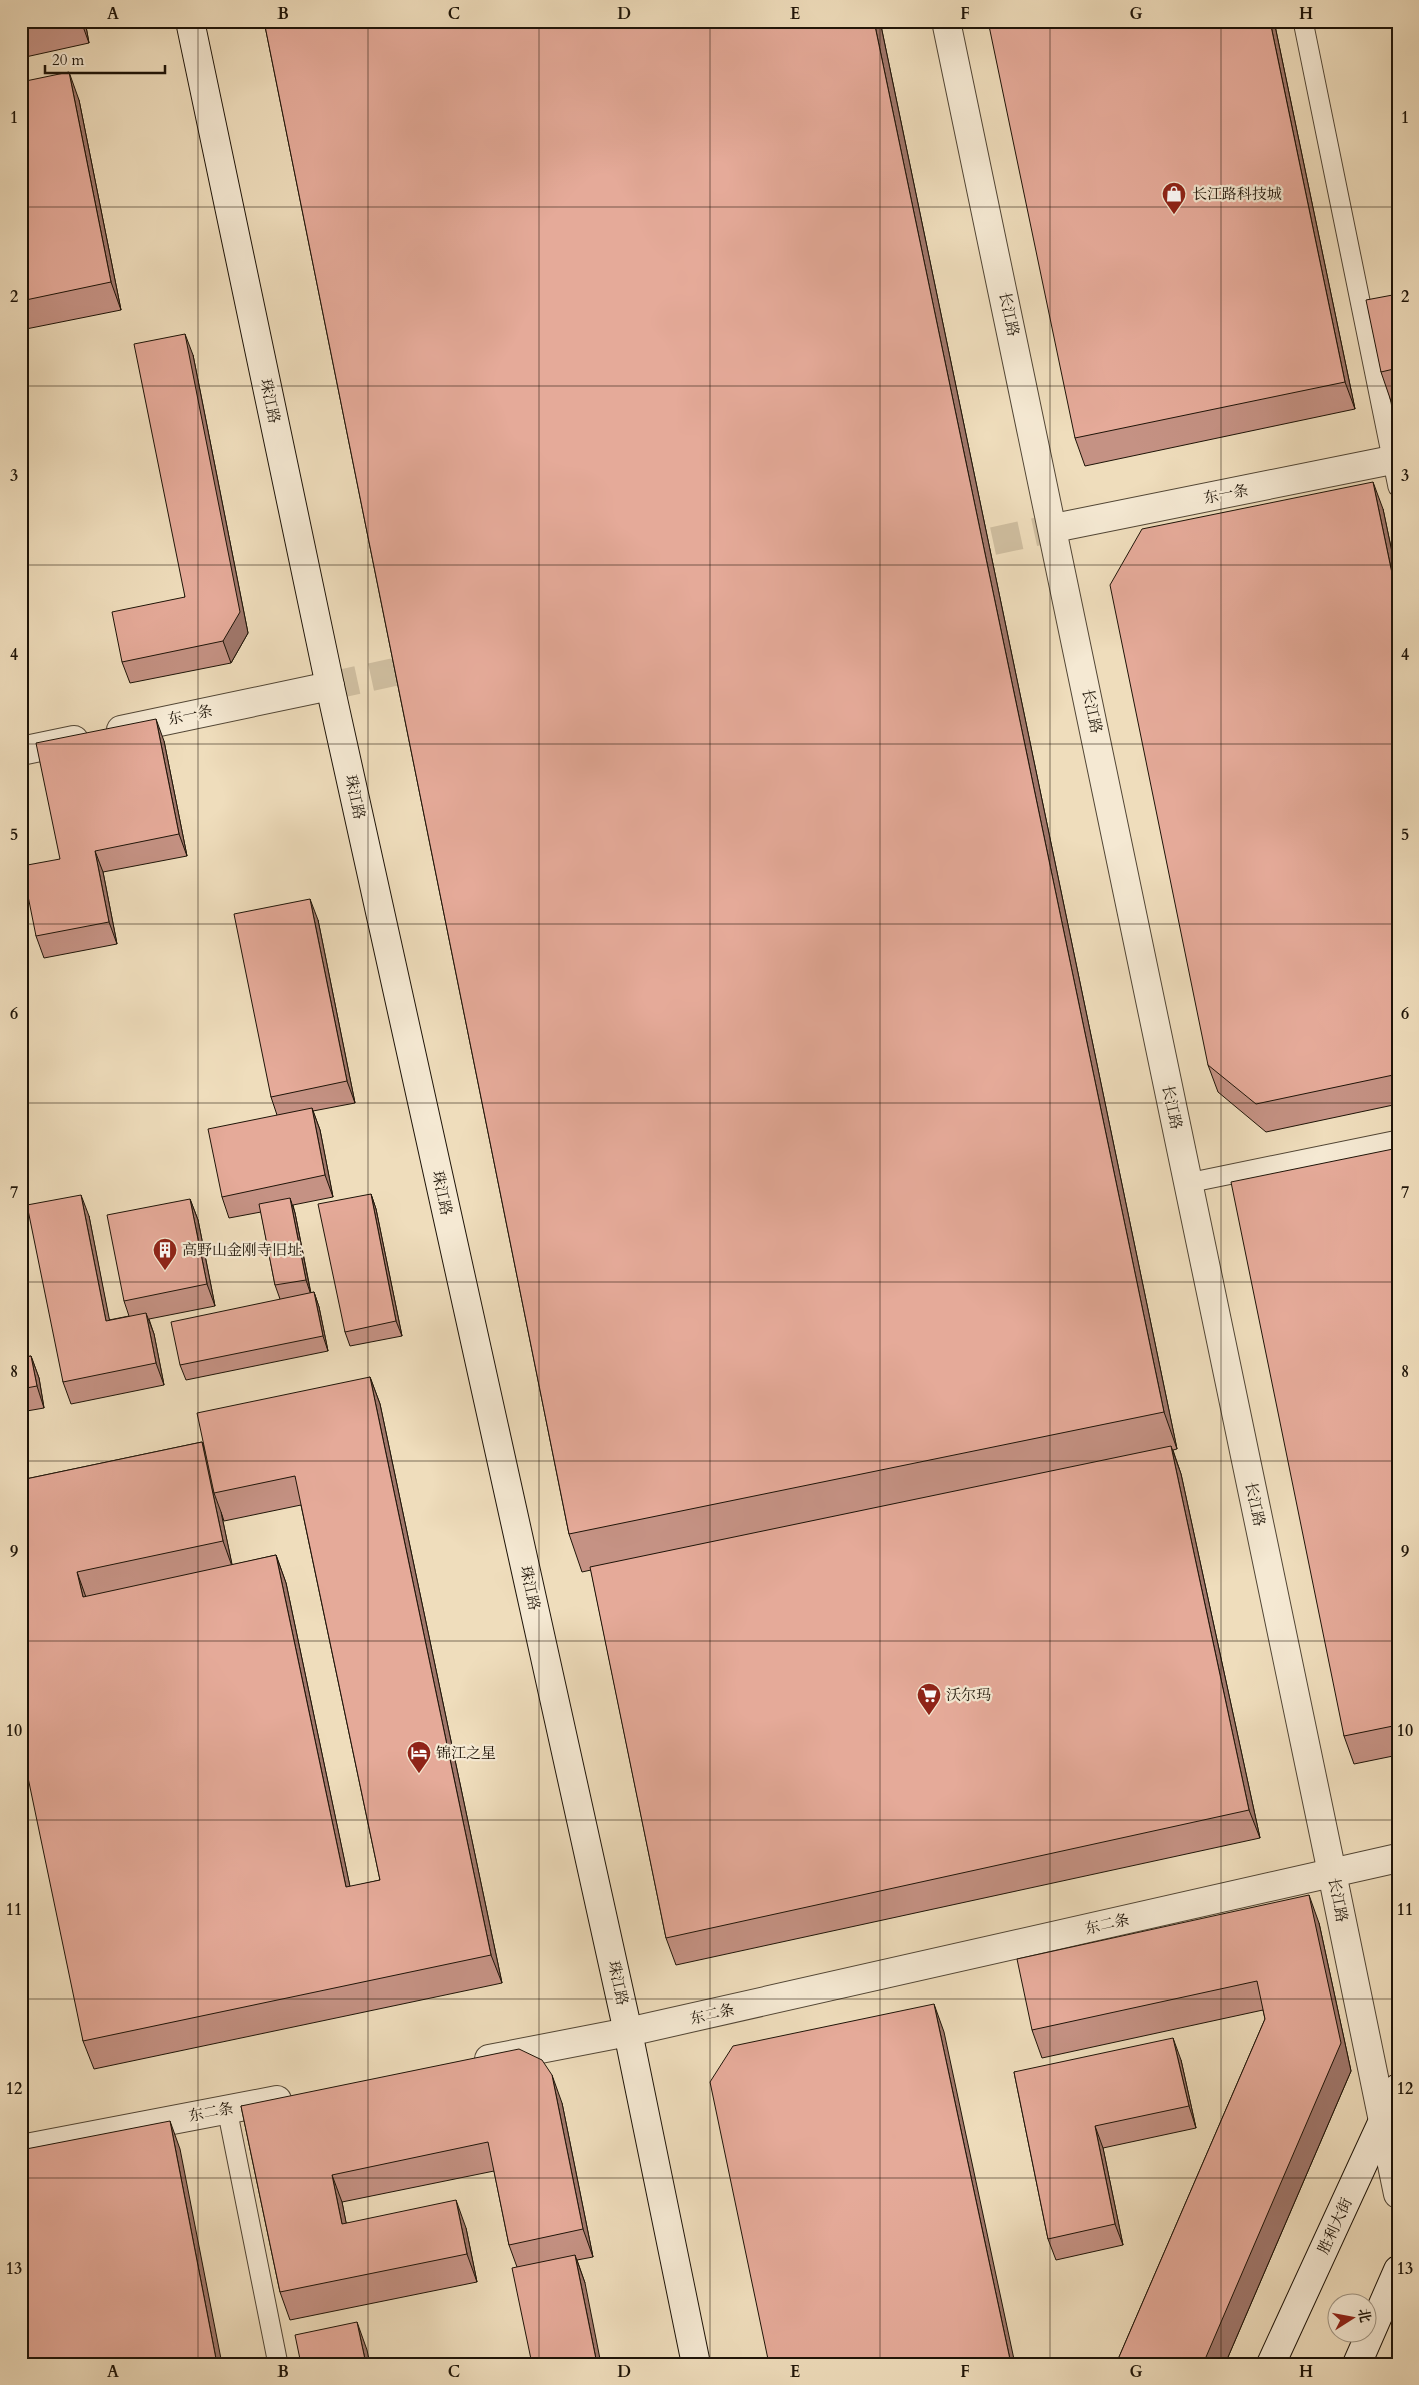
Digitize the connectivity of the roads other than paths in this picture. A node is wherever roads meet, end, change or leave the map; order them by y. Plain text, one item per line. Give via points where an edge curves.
1 (190, 21) edge
2 (946, 21) edge
3 (1304, 21) edge
4 (1395, 460) edge
5 (1398, 487) edge
6 (1054, 528) junction
7 (330, 686) junction
8 (21, 751) edge
9 (1398, 1140) edge
10 (1188, 1183) junction
11 (1398, 1858) edge
12 (1332, 1873) junction
13 (628, 2032) junction
14 (462, 2064) edge
15 (1398, 2088) edge
16 (305, 2094) edge
17 (227, 2110) junction
18 (1383, 2123) junction
19 (21, 2149) edge
20 (1398, 2194) edge
21 (1398, 2270) edge
22 (278, 2364) edge
23 (696, 2364) edge
24 (1271, 2364) edge
25 (1357, 2364) edge

1 - 7 street, 珠江路
2 - 6 street, 长江路
3 - 4 lane
4 - 5 lane
4 - 6 street, 东一条
6 - 10 street, 长江路
7 - 8 street, 东一条
7 - 13 street, 珠江路
9 - 10 lane
10 - 12 street, 长江路
11 - 12 street, 东二条
12 - 13 street, 东二条
12 - 18 street, 长江路
13 - 14 street, 东二条
13 - 23 street, 珠江路
15 - 18 street, 胜利大街
16 - 17 street, 东二条
17 - 19 street, 东二条
17 - 22 lane
18 - 20 street, 长江路
18 - 24 street, 胜利大街
21 - 25 street

